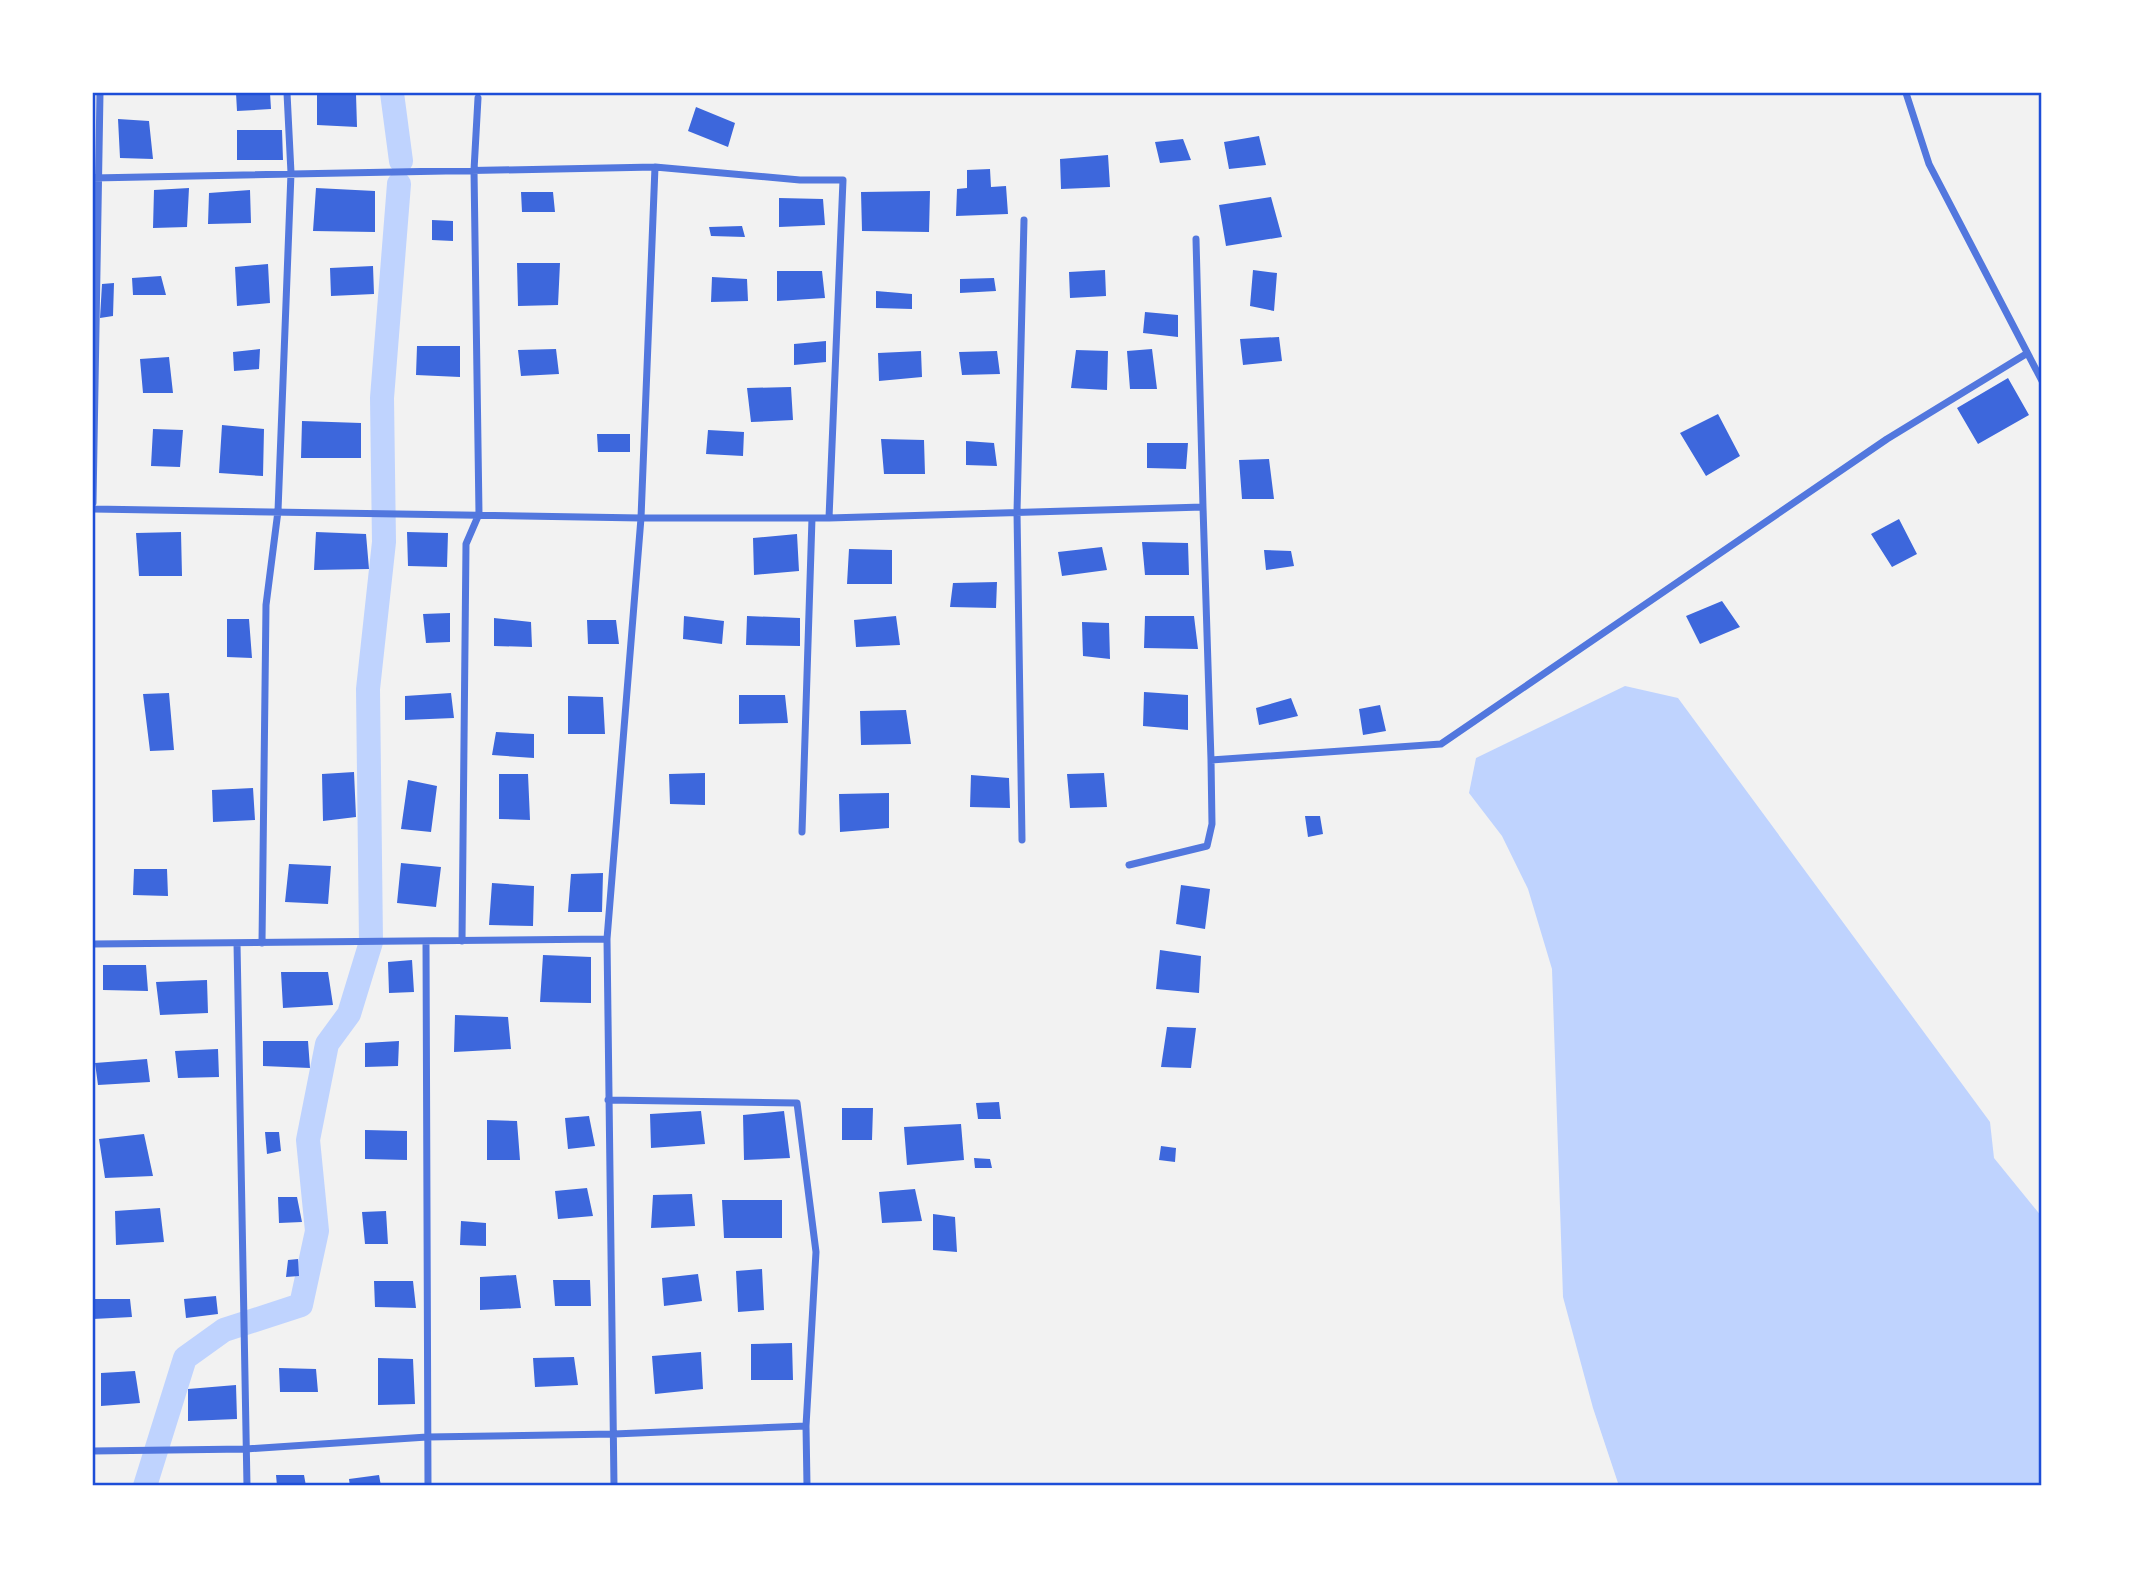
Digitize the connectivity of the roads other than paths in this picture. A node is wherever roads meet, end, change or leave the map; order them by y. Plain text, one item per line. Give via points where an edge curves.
1 (100, 93) edge
2 (287, 93) edge
3 (1906, 93) edge
4 (478, 98) dead end
5 (655, 167) junction
6 (474, 170) junction
7 (291, 173) junction
8 (95, 178) edge
9 (1024, 220) dead end
10 (1196, 239) dead end
11 (2026, 354) junction
12 (2042, 381) edge
13 (93, 503) edge
14 (1203, 507) junction
15 (93, 509) edge
16 (278, 511) junction
17 (1017, 512) junction
18 (479, 514) junction
19 (641, 518) junction
20 (812, 518) junction
21 (829, 518) junction
22 (1211, 760) junction
23 (802, 832) dead end
24 (1022, 840) dead end
25 (1129, 864) dead end
26 (607, 939) junction
27 (426, 941) junction
28 (462, 941) junction
29 (237, 943) junction
30 (262, 943) junction
31 (93, 944) edge
32 (608, 1100) junction
33 (806, 1426) junction
34 (614, 1434) junction
35 (427, 1437) junction
36 (246, 1449) junction
37 (93, 1451) edge
38 (247, 1486) edge
39 (428, 1486) edge
40 (614, 1486) edge
41 (807, 1486) edge

1 - 8 street
2 - 7 street
3 - 11 street via 1929,164
4 - 6 street
5 - 6 street
5 - 19 street
5 - 21 street via 843,180
6 - 7 street
6 - 18 street
7 - 8 street
7 - 16 street
8 - 13 street
9 - 17 street
10 - 14 street
11 - 12 street
11 - 22 street via 1887,439 1441,744
14 - 17 street
14 - 22 street
15 - 16 street
16 - 18 street
16 - 30 street via 266,605
17 - 21 street
17 - 24 street
18 - 19 street
18 - 28 street via 466,544
19 - 20 street
19 - 26 street
20 - 21 street
20 - 23 street
22 - 25 street via 1212,824 1207,846
26 - 28 street
26 - 32 street
27 - 28 street
27 - 30 street
27 - 35 street
29 - 30 street
29 - 31 street
29 - 36 street
32 - 33 street via 797,1103 816,1252
32 - 34 street
33 - 34 street
33 - 41 street
34 - 35 street
34 - 40 street
35 - 36 street
35 - 39 street
36 - 37 street
36 - 38 street

